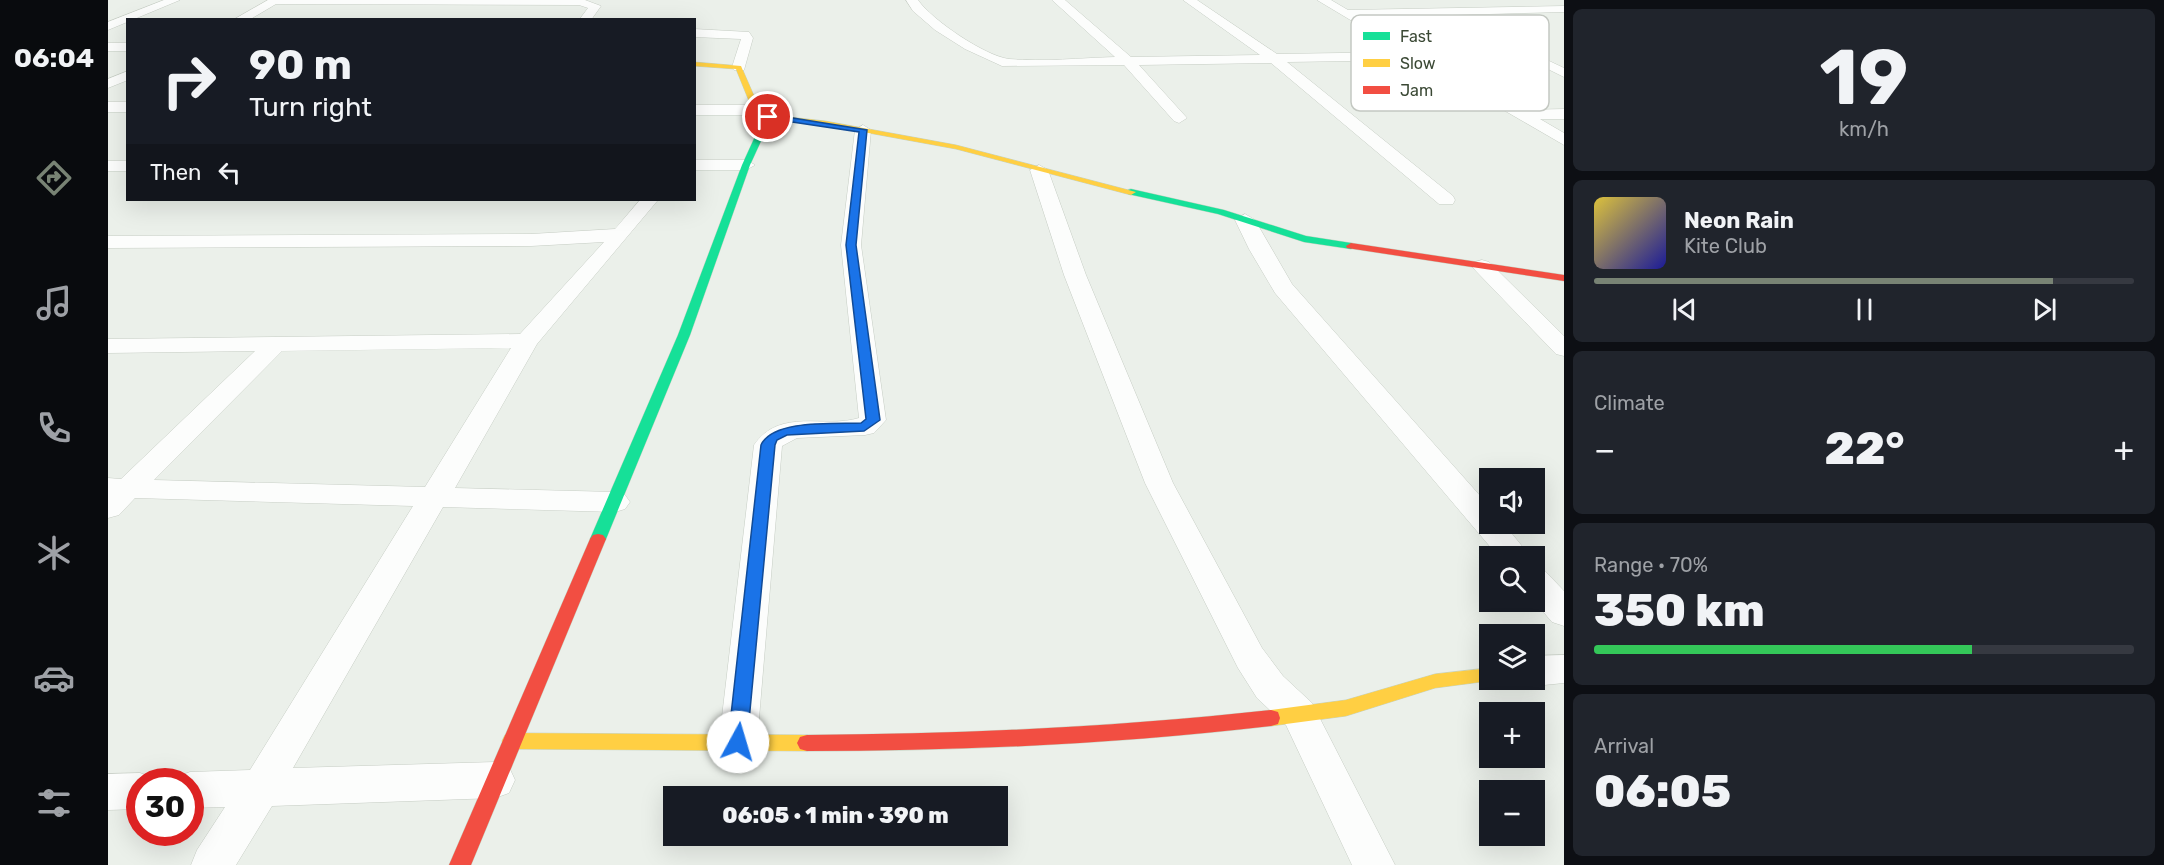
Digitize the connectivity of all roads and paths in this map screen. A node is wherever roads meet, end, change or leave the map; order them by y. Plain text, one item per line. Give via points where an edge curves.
1 (174, 0) edge
2 (276, 0) edge
3 (912, 0) edge
4 (1058, 0) edge
5 (1189, 0) edge
6 (1323, 0) edge
7 (1414, 0) edge
8 (1564, 9) edge
9 (1438, 12) junction
10 (1347, 13) junction
11 (1351, 15) edge
12 (1444, 15) edge
13 (128, 18) edge
14 (243, 18) edge
15 (586, 18) edge
16 (126, 19) edge
17 (108, 26) edge
18 (696, 33) edge
19 (108, 47) edge
20 (126, 47) edge
21 (1549, 54) edge
22 (1555, 54) dead end
23 (1351, 58) edge
24 (1275, 60) junction
25 (1130, 63) junction
26 (696, 64) edge
27 (1549, 66) edge
28 (739, 67) junction
29 (1564, 73) edge
30 (126, 76) edge
31 (108, 84) edge
32 (108, 107) edge
33 (126, 107) edge
34 (696, 110) edge
35 (1517, 111) edge
36 (763, 114) junction
37 (1564, 114) edge
38 (1524, 115) junction
39 (1179, 118) dead end
40 (863, 130) junction
41 (1564, 140) edge
42 (696, 165) edge
43 (746, 165) junction
44 (108, 166) edge
45 (126, 166) edge
46 (1039, 170) junction
47 (1446, 200) dead end
48 (648, 201) edge
49 (1245, 220) junction
50 (621, 235) junction
51 (108, 242) edge
52 (132, 242) junction
53 (108, 258) edge
54 (1482, 266) junction
55 (1564, 278) edge
56 (527, 341) junction
57 (276, 344) junction
58 (108, 346) edge
59 (1564, 349) edge
60 (114, 495) edge
61 (435, 498) junction
62 (615, 502) junction
63 (1506, 546) edge
64 (1545, 591) edge
65 (1564, 613) edge
66 (1564, 669) edge
67 (1545, 670) edge
68 (1479, 676) edge
69 (1299, 714) junction
70 (512, 741) junction
71 (738, 742) junction
72 (495, 780) junction
73 (261, 787) junction
74 (204, 789) edge
75 (126, 791) edge
76 (108, 792) edge
77 (212, 865) edge
78 (460, 865) edge
79 (1374, 865) edge

1 - 13 street
2 - 14 street
2 - 15 street via 579,2 595,6
3 - 25 street via 926,17 1002,62
4 - 25 street
5 - 24 street
6 - 10 street
7 - 9 street
8 - 9 street
9 - 10 street
9 - 12 street
10 - 11 street
16 - 17 street
18 - 28 street via 745,35
19 - 20 street
21 - 22 street
23 - 24 street
24 - 25 street
24 - 47 street
25 - 39 street
26 - 28 street
27 - 29 street
28 - 36 street
30 - 31 street
32 - 33 street
34 - 36 street
35 - 38 street
36 - 40 street
36 - 43 street
37 - 38 street
38 - 41 street
40 - 46 street via 956,147
40 - 71 street via 851,245 873,420 864,427 784,431 771,438 768,445
42 - 43 street
43 - 62 street via 684,335
44 - 45 street
46 - 49 street
46 - 69 street via 1075,275 1159,483 1250,658 1270,687
48 - 50 street
49 - 54 street via 1304,239
49 - 63 street via 1283,288
50 - 52 street via 531,240
50 - 56 street
51 - 52 street
52 - 53 street
54 - 55 street
54 - 59 street
56 - 57 street
56 - 61 street
57 - 58 street
57 - 60 street
60 - 61 street
61 - 62 street
61 - 73 street
62 - 70 street
64 - 65 street
66 - 67 street
68 - 69 street via 1435,681 1346,708
69 - 71 street via 1180,729 1036,738
69 - 79 street
70 - 71 street
70 - 72 street
72 - 73 street
72 - 78 street
73 - 74 street
73 - 77 street
75 - 76 street

